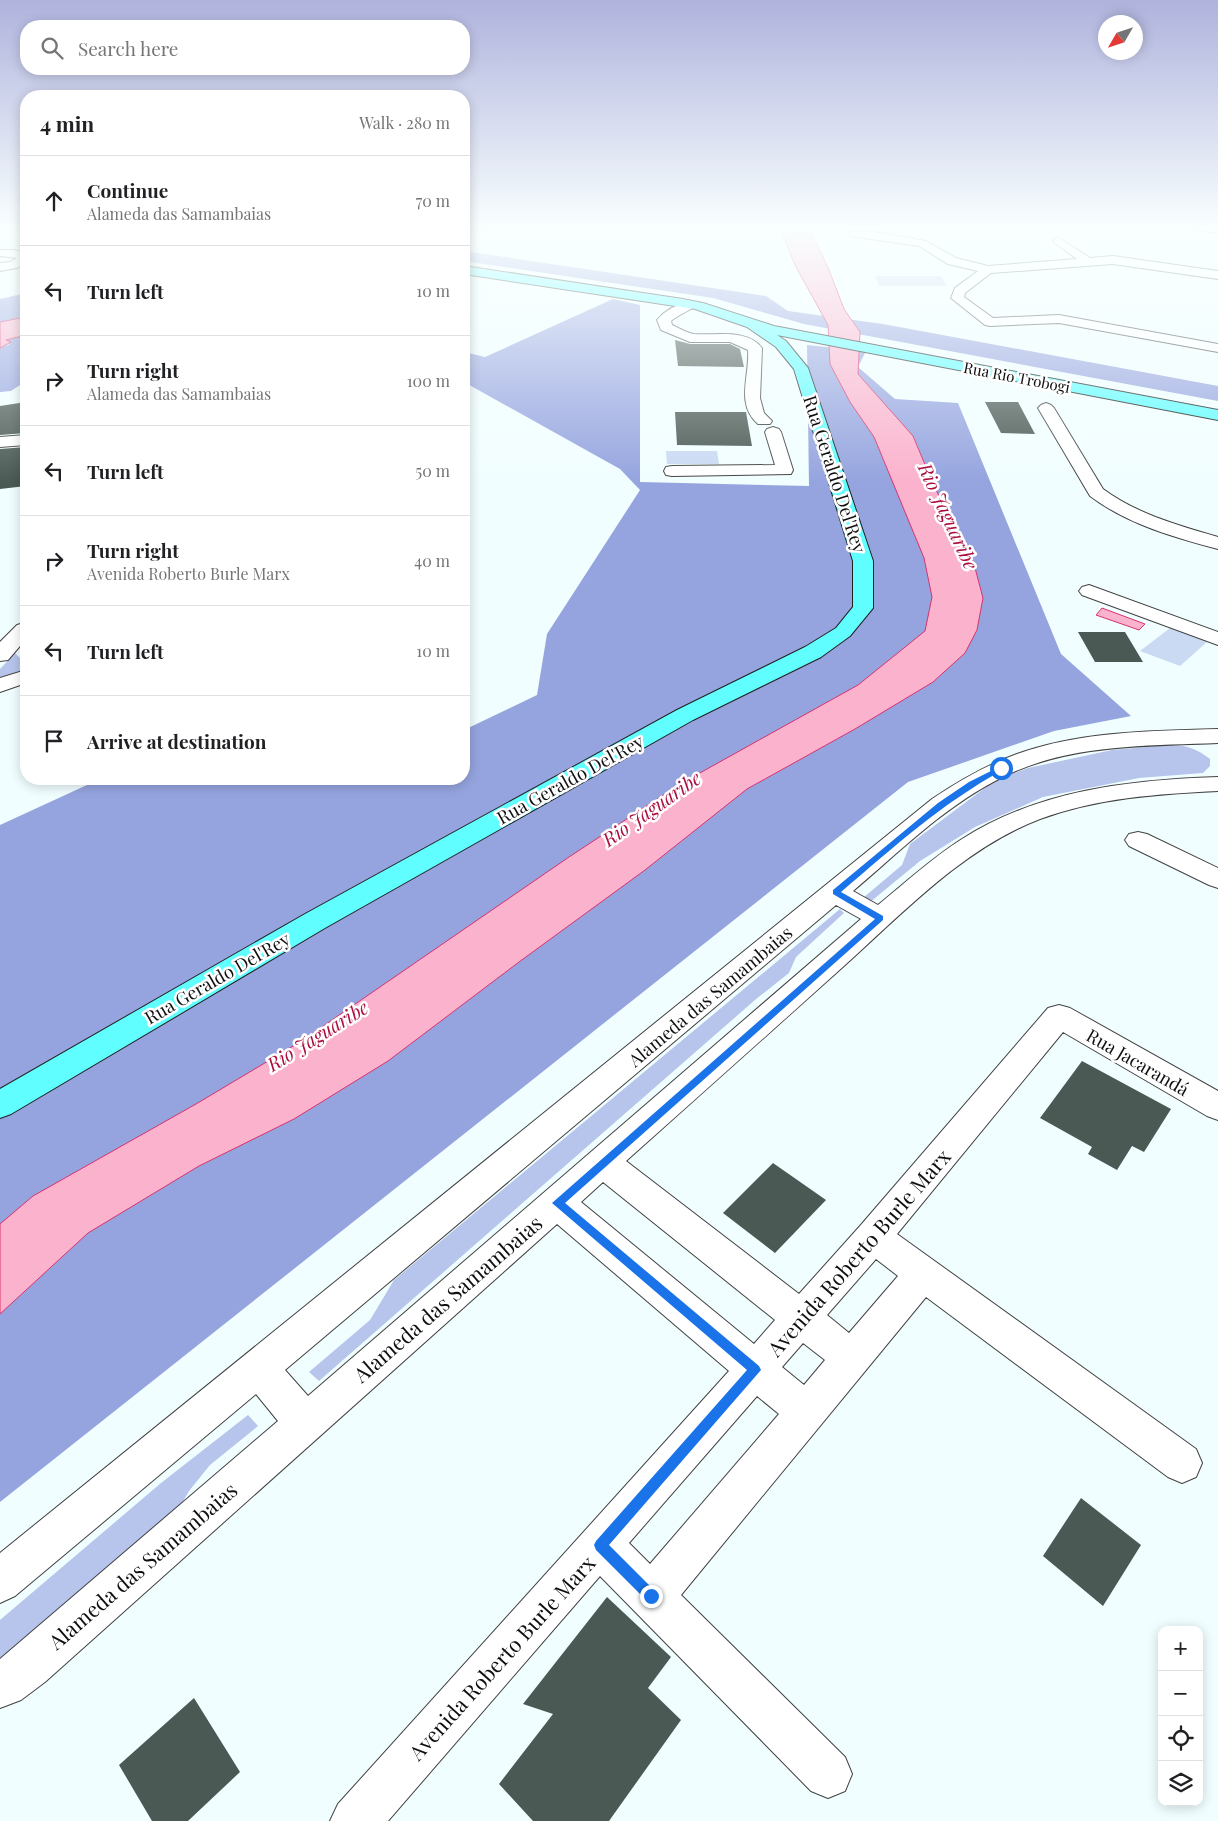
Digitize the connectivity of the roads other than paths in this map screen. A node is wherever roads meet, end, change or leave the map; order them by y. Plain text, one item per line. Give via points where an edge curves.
1 (675, 313) edge
2 (715, 313) edge
3 (972, 313) edge
4 (753, 325) junction
5 (1218, 348) edge
6 (1046, 408) dead end
7 (1218, 415) edge
8 (20, 440) edge
9 (0, 442) edge
10 (672, 471) dead end
11 (1218, 543) edge
12 (1088, 590) dead end
13 (1218, 639) edge
14 (20, 640) edge
15 (0, 655) edge
16 (20, 678) edge
17 (0, 685) edge
18 (1218, 736) edge
19 (1186, 737) junction
20 (1218, 753) edge
21 (1218, 784) edge
22 (1138, 840) dead end
23 (1218, 879) edge
24 (835, 892) junction
25 (880, 918) junction
26 (1058, 1016) joint
27 (0, 1105) edge
28 (1218, 1108) edge
29 (603, 1163) junction
30 (558, 1203) junction
31 (873, 1237) junction
32 (923, 1274) junction
33 (801, 1318) junction
34 (852, 1358) junction
35 (259, 1369) junction
36 (755, 1370) junction
37 (806, 1412) junction
38 (305, 1422) junction
39 (1182, 1463) dead end
40 (600, 1545) junction
41 (0, 1582) edge
42 (651, 1596) junction
43 (0, 1685) edge
44 (828, 1774) dead end
45 (355, 1821) edge

1 - 10 street via 664,320 666,327 690,338 730,338 755,348 751,390 756,412 769,427 785,470
2 - 4 main road, Rua Rio Trobogi
3 - 5 street via 986,327 1059,320
4 - 7 main road, Rua Rio Trobogi
4 - 27 main road, Rua Geraldo Del'Rey via 781,344 801,368 863,561 862,608 843,632 813,652 685,715 315,921
6 - 11 street via 1096,492 1107,501 1143,518
8 - 9 street
12 - 13 street
14 - 15 street
16 - 17 street
18 - 19 street, Alameda das Samambaias
19 - 20 street
19 - 24 street, Alameda das Samambaias via 1065,748 1001,768 941,804
21 - 25 street, Alameda das Samambaias via 1127,790 1083,797 1043,809 971,844
22 - 23 street
24 - 25 street
24 - 35 street, Alameda das Samambaias
25 - 29 street, Alameda das Samambaias
26 - 28 street, Rua Jacarandá
26 - 31 street, Avenida Roberto Burle Marx
29 - 30 street, Alameda das Samambaias
29 - 33 street
30 - 36 street
30 - 38 street, Alameda das Samambaias
31 - 32 street
31 - 33 street, Avenida Roberto Burle Marx
32 - 34 street
32 - 39 street
33 - 34 street
33 - 36 street, Avenida Roberto Burle Marx
34 - 37 street
35 - 38 street
35 - 41 street, Alameda das Samambaias
36 - 37 street
36 - 40 street, Avenida Roberto Burle Marx
37 - 42 street
38 - 43 street, Alameda das Samambaias via 29,1666
40 - 42 street
40 - 45 street, Avenida Roberto Burle Marx
42 - 44 street

